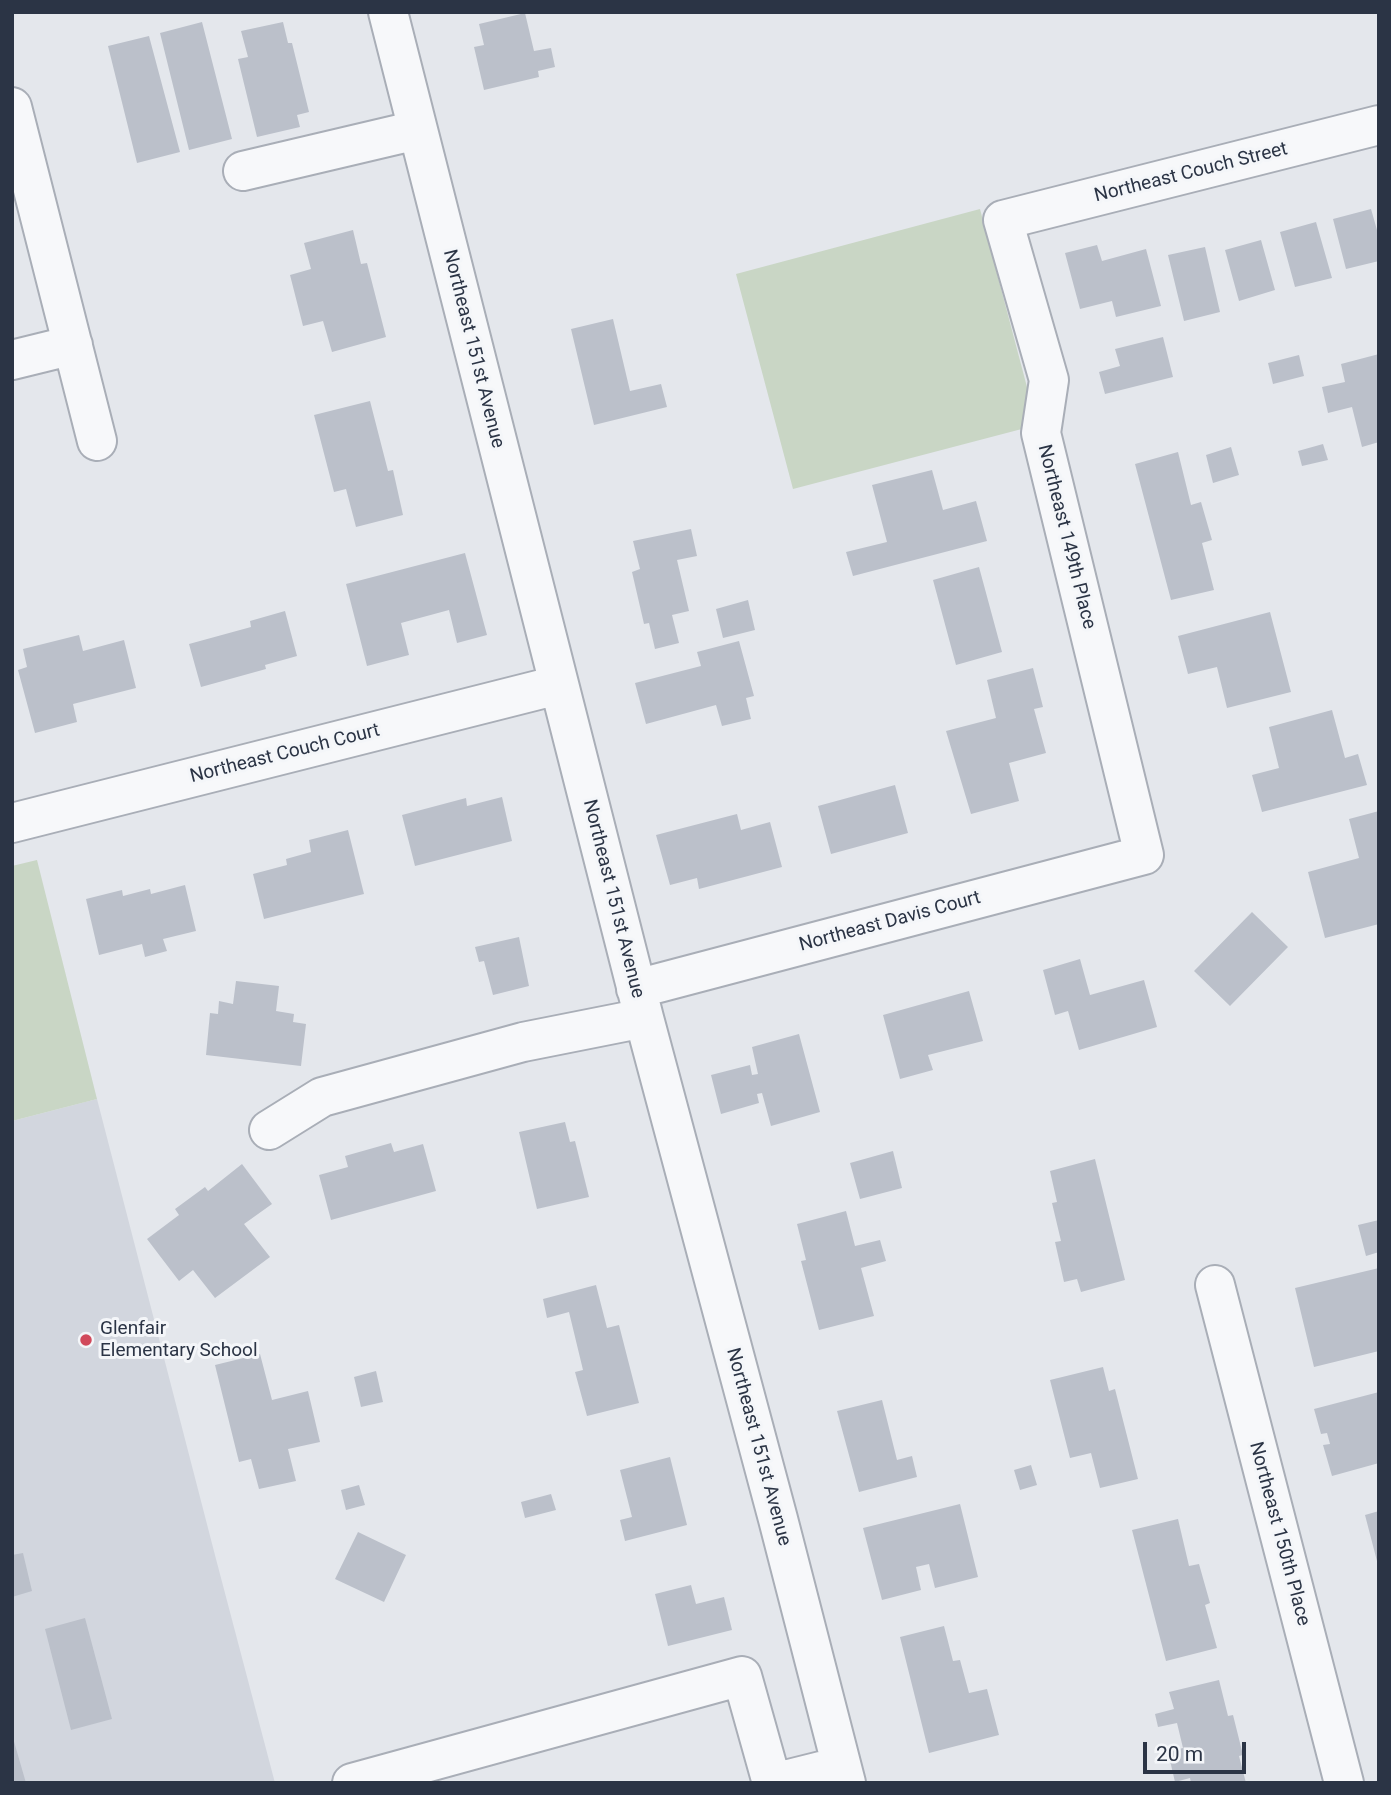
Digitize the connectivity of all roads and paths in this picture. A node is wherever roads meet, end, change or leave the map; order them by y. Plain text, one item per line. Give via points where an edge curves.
1 (388, 12) edge
2 (12, 107) edge
3 (1379, 125) edge
4 (418, 130) junction
5 (243, 171) dead end
6 (1003, 220) joint
7 (73, 345) junction
8 (12, 360) edge
9 (97, 441) dead end
10 (558, 685) junction
11 (12, 823) edge
12 (1144, 855) joint
13 (640, 1004) junction
14 (269, 1130) dead end
15 (1215, 1284) dead end
16 (843, 1774) edge
17 (352, 1783) edge
18 (772, 1783) edge
19 (1344, 1783) edge

1 - 4 street, Northeast 151st Avenue
2 - 7 street
3 - 6 street, Northeast Couch Street
4 - 5 street
4 - 10 street, Northeast 151st Avenue
6 - 12 street, Northeast 149th Place via 1049,380 1041,433
7 - 8 street
7 - 9 street
10 - 11 street, Northeast Couch Court
10 - 13 street, Northeast 151st Avenue
12 - 13 street, Northeast Davis Court
13 - 14 street, Northeast Davis Court via 523,1042 322,1097
13 - 16 street, Northeast 151st Avenue
15 - 19 street, Northeast 150th Place
16 - 18 street
17 - 18 street via 742,1675

